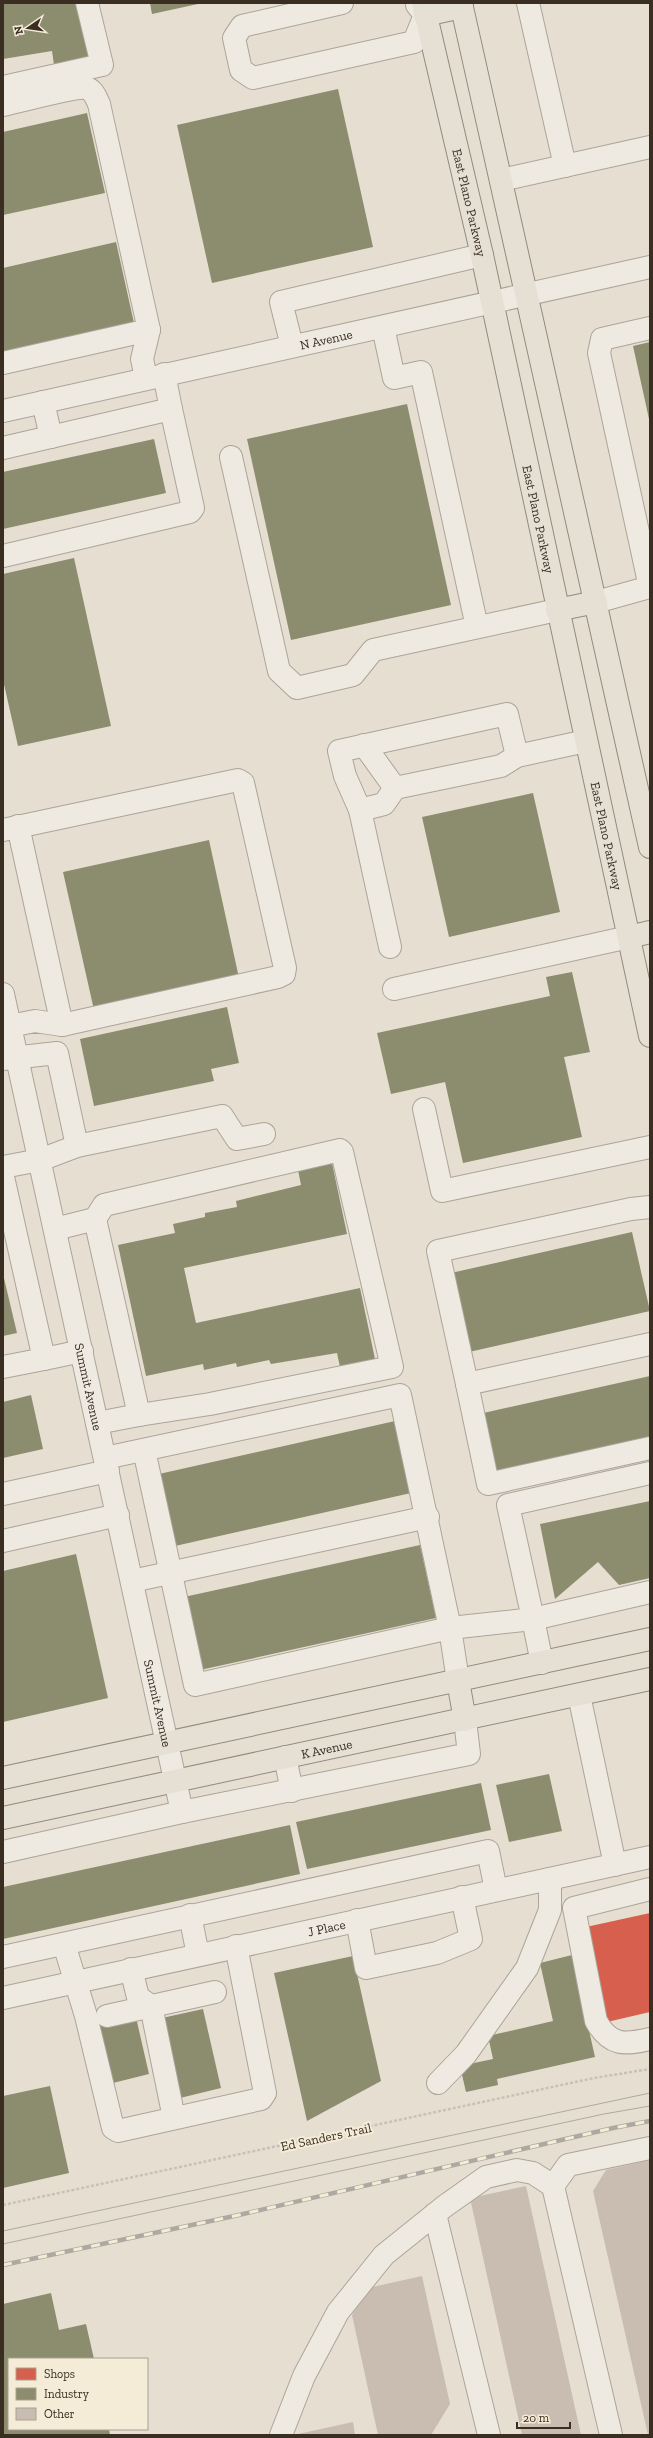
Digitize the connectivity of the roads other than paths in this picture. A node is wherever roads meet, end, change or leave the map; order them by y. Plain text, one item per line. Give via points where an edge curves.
1 (88, 3) edge
2 (342, 3) edge
3 (528, 3) edge
4 (462, 5) edge
5 (421, 7) edge
6 (3, 87) edge
7 (3, 105) edge
8 (650, 147) edge
9 (565, 166) junction
10 (501, 180) junction
11 (482, 255) junction
12 (650, 267) edge
13 (527, 295) junction
14 (491, 304) junction
15 (383, 327) junction
16 (650, 328) edge
17 (150, 330) junction
18 (292, 346) junction
19 (3, 363) edge
20 (155, 376) junction
21 (43, 402) junction
22 (172, 409) junction
23 (3, 411) edge
24 (51, 436) junction
25 (3, 448) edge
26 (231, 457) dead end
27 (3, 556) edge
28 (650, 587) edge
29 (596, 602) junction
30 (557, 610) junction
31 (478, 627) junction
32 (586, 741) junction
33 (364, 745) junction
34 (517, 756) junction
35 (395, 788) junction
36 (360, 810) junction
37 (11, 828) edge
38 (650, 847) edge
39 (650, 932) edge
40 (629, 937) junction
41 (390, 947) dead end
42 (394, 989) dead end
43 (3, 994) edge
44 (62, 1025) junction
45 (10, 1026) junction
46 (650, 1036) edge
47 (10, 1058) edge
48 (424, 1110) dead end
49 (264, 1134) dead end
50 (77, 1146) junction
51 (650, 1147) edge
52 (40, 1160) junction
53 (3, 1179) edge
54 (650, 1207) edge
55 (95, 1219) junction
56 (55, 1229) junction
57 (650, 1344) edge
58 (82, 1351) junction
59 (44, 1359) junction
60 (3, 1367) edge
61 (466, 1384) junction
62 (139, 1415) junction
63 (97, 1423) junction
64 (650, 1448) edge
65 (144, 1450) junction
66 (107, 1464) junction
67 (650, 1473) edge
68 (3, 1494) edge
69 (118, 1515) junction
70 (428, 1517) junction
71 (3, 1541) edge
72 (171, 1573) junction
73 (132, 1581) junction
74 (650, 1592) edge
75 (533, 1619) junction
76 (450, 1628) junction
77 (650, 1639) edge
78 (542, 1663) junction
79 (650, 1679) edge
80 (458, 1680) junction
81 (579, 1695) junction
82 (465, 1720) junction
83 (168, 1743) junction
84 (285, 1757) junction
85 (3, 1778) edge
86 (175, 1780) junction
87 (292, 1791) junction
88 (182, 1812) junction
89 (3, 1818) edge
90 (3, 1852) edge
91 (650, 1857) edge
92 (615, 1865) junction
93 (588, 1870) junction
94 (550, 1879) junction
95 (650, 1889) edge
96 (496, 1890) junction
97 (462, 1897) junction
98 (595, 1902) junction
99 (190, 1915) junction
100 (357, 1920) junction
101 (64, 1944) junction
102 (236, 1946) junction
103 (198, 1955) junction
104 (3, 1957) edge
105 (131, 1969) junction
106 (76, 1982) junction
107 (215, 1992) dead end
108 (3, 1998) edge
109 (151, 2006) junction
110 (96, 2019) junction
111 (650, 2039) edge
112 (438, 2083) dead end
113 (174, 2118) junction
114 (650, 2148) edge
115 (554, 2186) junction
116 (436, 2214) junction
117 (281, 2435) edge
118 (489, 2435) edge
119 (611, 2435) edge

1 - 6 street via 102,65
2 - 5 street via 242,26 234,38 241,70 253,78 414,42
3 - 9 street
4 - 5 main road
4 - 10 main road
5 - 11 main road, East Plano Parkway
7 - 17 street via 86,88 94,93 99,104
8 - 9 street
9 - 10 street
10 - 13 main road
11 - 14 main road, East Plano Parkway
11 - 18 street via 282,302
12 - 13 street, N Avenue
13 - 14 street, N Avenue
13 - 29 main road
14 - 15 street, N Avenue
14 - 30 main road, East Plano Parkway
15 - 18 street, N Avenue
15 - 31 street via 394,378 421,372
16 - 28 street via 602,339 599,353
17 - 19 street
17 - 20 street via 142,359
18 - 20 street, N Avenue
20 - 21 street, N Avenue
20 - 22 street
21 - 23 street, N Avenue
21 - 24 street
22 - 24 street
22 - 27 street via 193,508 190,512
24 - 25 street
26 - 31 street via 279,671 297,688 353,675 373,650
28 - 29 street
29 - 30 main road
29 - 38 main road
30 - 31 street
30 - 32 main road, East Plano Parkway
32 - 34 street
32 - 40 main road, East Plano Parkway
33 - 34 street via 507,714
33 - 35 street
33 - 36 street via 339,751 345,776
34 - 35 street via 501,766
35 - 36 street via 384,804
36 - 41 street
37 - 44 street
37 - 44 street via 238,780 243,783 285,968 284,974
39 - 40 main road
40 - 42 street
40 - 46 main road, East Plano Parkway
43 - 45 street, Summit Avenue
44 - 45 street via 35,1021
45 - 47 street, Summit Avenue
47 - 50 street via 57,1053
47 - 52 street, Summit Avenue
48 - 51 street via 442,1191
49 - 50 street via 237,1139 222,1116
50 - 52 street
52 - 53 street
52 - 56 street, Summit Avenue
53 - 59 street
54 - 61 street via 438,1251
55 - 56 street
55 - 62 street
55 - 62 street via 104,1205 340,1150 380,1311 392,1367 210,1404
56 - 58 street, Summit Avenue
57 - 61 street
58 - 59 street
58 - 63 street, Summit Avenue
59 - 60 street
61 - 64 street via 488,1484
62 - 63 street
63 - 66 street, Summit Avenue
65 - 66 street
65 - 70 street via 400,1395
65 - 72 street
66 - 68 street
66 - 69 street, Summit Avenue
67 - 75 street via 508,1505
69 - 71 street
69 - 73 street, Summit Avenue
70 - 72 street
70 - 76 street
72 - 73 street
72 - 76 street via 195,1685
73 - 83 street, Summit Avenue
74 - 75 street
75 - 76 street
75 - 78 street
76 - 80 street
77 - 78 main road
78 - 80 main road
79 - 81 main road, K Avenue
80 - 82 main road
80 - 83 main road
81 - 82 main road, K Avenue
81 - 92 street
82 - 84 main road, K Avenue
82 - 87 street via 469,1754
83 - 85 main road
83 - 86 street, Summit Avenue
84 - 86 main road, K Avenue
84 - 87 street
86 - 88 street, Summit Avenue
86 - 89 main road, K Avenue
87 - 88 street
88 - 90 street
91 - 92 street, J Place
92 - 93 street, J Place
93 - 94 street, J Place
93 - 98 street
94 - 96 street, J Place
94 - 112 street via 550,1910 527,1968 466,2054
95 - 98 street
96 - 97 street, J Place
96 - 99 street via 488,1851
97 - 100 street, J Place
97 - 100 street via 471,1939 430,1954 366,1968
98 - 111 street via 574,1908 596,2021 604,2034 614,2041 630,2044
99 - 101 street
99 - 103 street
100 - 102 street, J Place
101 - 104 street
101 - 106 street
102 - 103 street, J Place
102 - 113 street via 265,2093 261,2099
103 - 105 street, J Place
105 - 106 street, J Place
105 - 109 street via 138,1997
106 - 108 street, J Place
106 - 110 street
107 - 109 street
109 - 110 street
109 - 113 street
110 - 113 street via 113,2128 118,2131
114 - 115 street via 568,2166
115 - 116 street via 533,2173 517,2170 486,2177
115 - 119 street
116 - 117 street via 384,2255 338,2312 304,2376
116 - 118 street

